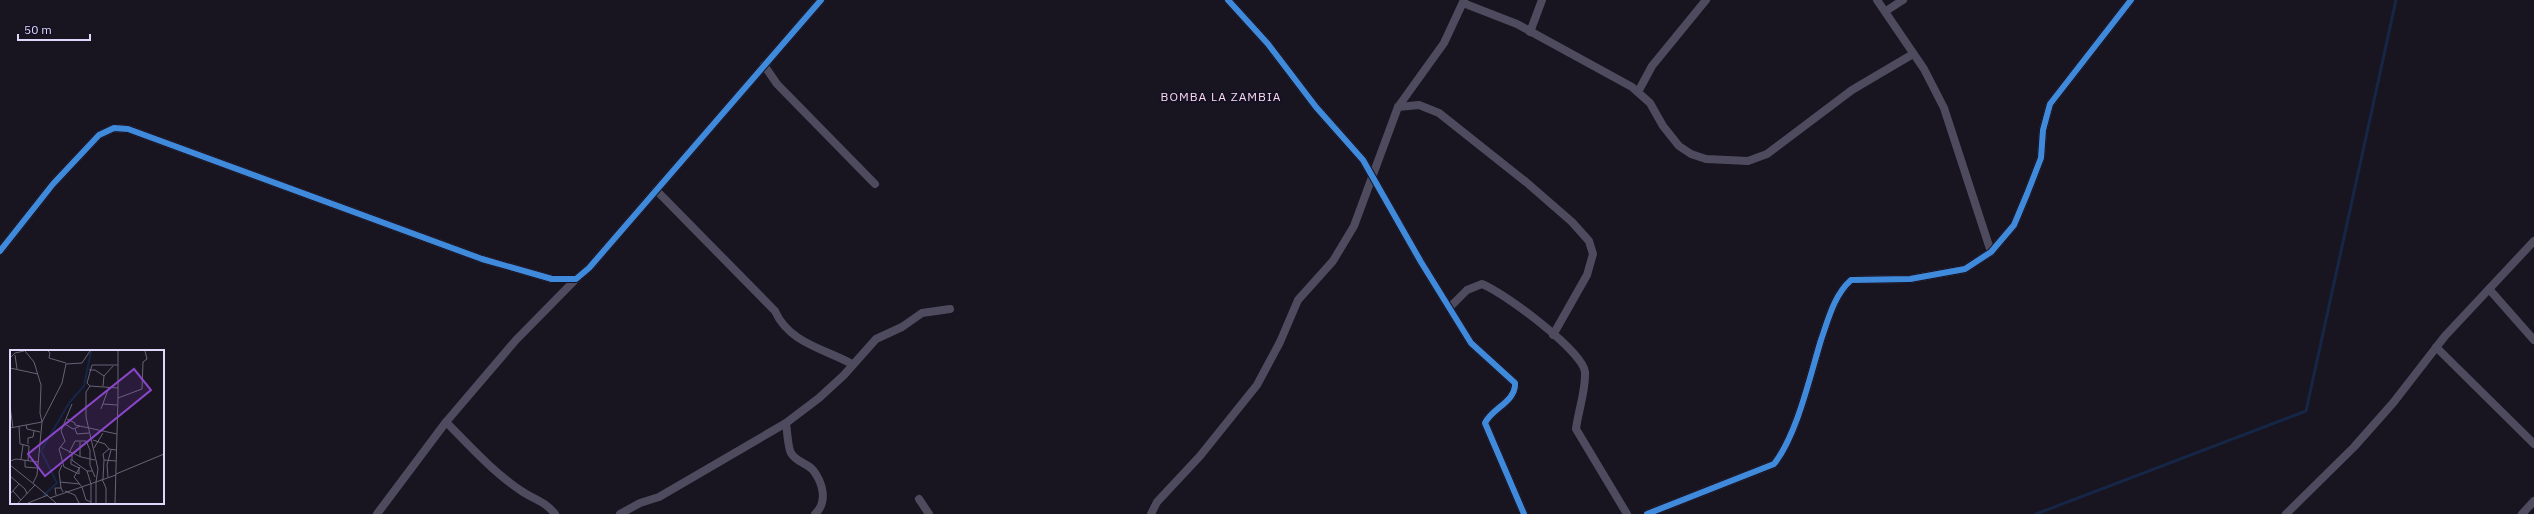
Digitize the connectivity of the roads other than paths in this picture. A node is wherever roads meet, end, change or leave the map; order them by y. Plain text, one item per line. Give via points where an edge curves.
1 (821, 0) edge
2 (1228, 0) edge
3 (1542, 0) edge
4 (1706, 0) edge
5 (1877, 0) edge
6 (1903, 0) edge
7 (2131, 0) edge
8 (1464, 2) edge
9 (1886, 11) junction
10 (1530, 32) junction
11 (1913, 54) junction
12 (764, 64) junction
13 (1638, 92) junction
14 (1398, 106) junction
15 (1372, 178) junction
16 (876, 184) dead end
17 (656, 190) junction
18 (2534, 241) edge
19 (0, 251) edge
20 (1991, 252) junction
21 (576, 279) junction
22 (2489, 289) junction
23 (1450, 307) junction
24 (950, 309) dead end
25 (1553, 335) junction
26 (2534, 340) edge
27 (2436, 347) junction
28 (852, 364) junction
29 (446, 422) junction
30 (786, 423) junction
31 (2534, 444) edge
32 (919, 499) dead end
33 (2534, 501) edge
34 (377, 514) edge
35 (555, 514) edge
36 (620, 514) edge
37 (815, 514) edge
38 (929, 514) edge
39 (1151, 514) edge
40 (1524, 514) edge
41 (1627, 514) edge
42 (1647, 514) edge
43 (2286, 514) edge
44 (2522, 514) edge

1 - 12 street
2 - 15 street via 1268,44 1316,108 1364,160
3 - 10 street
4 - 13 street via 1652,66
5 - 9 street
6 - 9 street
7 - 20 street via 2050,104 2043,130 2041,158 2027,194 2014,225
8 - 10 street
8 - 14 street via 1444,43
9 - 11 street
10 - 13 street
11 - 13 street via 1852,90 1767,154 1748,162 1706,159 1691,154 1671,137 1650,103
11 - 20 street via 1924,69 1944,108
12 - 16 street via 777,84
12 - 17 street
14 - 15 street
14 - 25 street via 1419,105 1439,113 1526,182 1589,240 1593,254 1587,275
15 - 23 street
15 - 39 street via 1354,226 1333,261 1298,300 1280,342 1257,385 1200,456 1157,502
17 - 21 street via 589,268
17 - 28 street via 775,312 780,323 822,352 832,352
18 - 22 street
19 - 21 street via 53,184 99,135 114,128 128,129 482,259 552,279
20 - 42 street via 1965,269 1910,279 1851,280 1843,287 1828,318 1784,452 1774,464
21 - 29 street via 516,340
22 - 26 street
22 - 27 street
23 - 25 street via 1467,290 1482,284 1523,310
23 - 40 street via 1471,343 1515,383 1515,390 1510,398 1484,424
24 - 28 street via 922,313 902,327 876,339
25 - 41 street via 1583,363 1585,373 1576,429
27 - 31 street
27 - 43 street via 2393,403 2354,447
28 - 30 street via 819,398
29 - 34 street
29 - 35 street via 509,482 541,500
30 - 36 street via 659,497 640,503
30 - 37 street via 790,452 796,460 812,469 823,492 824,500
32 - 38 street
33 - 44 street

